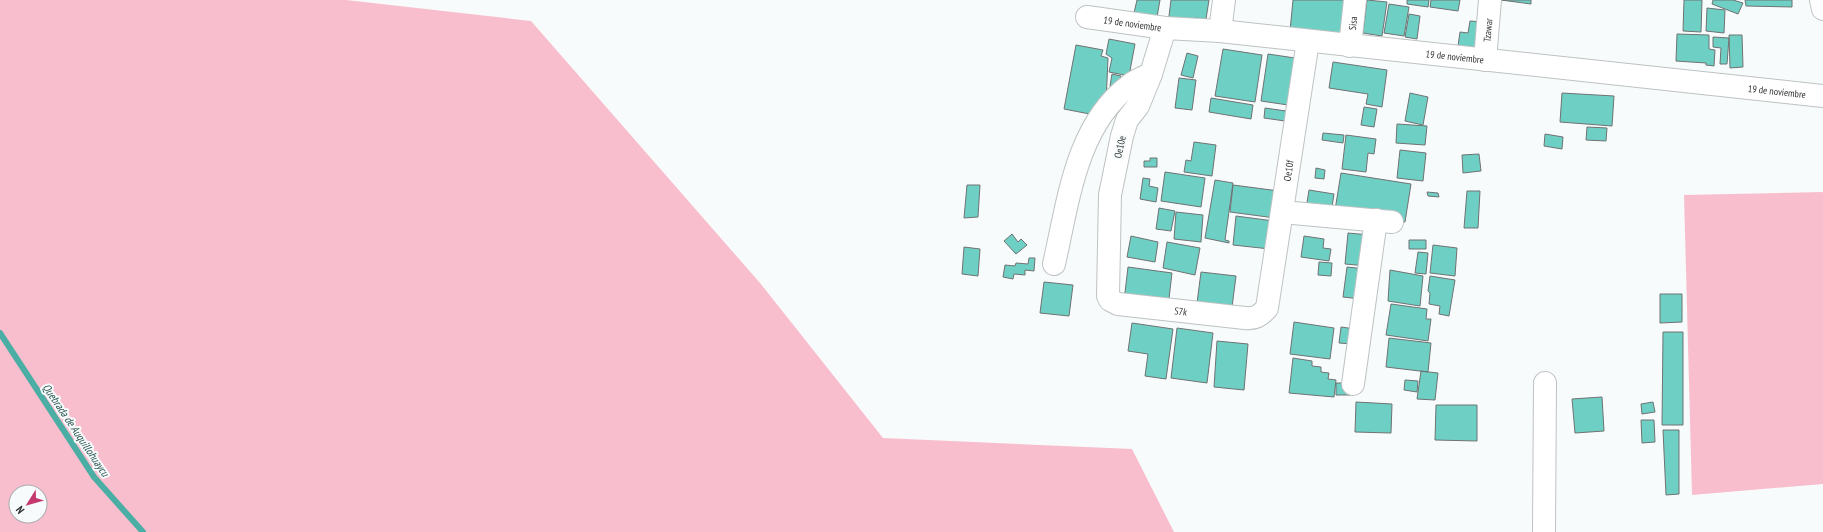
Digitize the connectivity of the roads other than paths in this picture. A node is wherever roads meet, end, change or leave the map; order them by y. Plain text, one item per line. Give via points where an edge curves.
1 (1224, 0) edge
2 (1355, 0) edge
3 (1490, 0) edge
4 (1821, 0) edge
5 (1823, 8) edge
6 (1087, 17) dead end
7 (1165, 28) junction
8 (1220, 31) junction
9 (1308, 41) junction
10 (1350, 46) junction
11 (1485, 60) junction
12 (1151, 74) junction
13 (1823, 96) edge
14 (1282, 212) junction
15 (1054, 264) dead end
16 (1109, 273) joint
17 (1269, 300) joint
18 (1545, 383) dead end
19 (1353, 384) dead end
20 (1544, 532) edge

1 - 8 street
2 - 10 street, Sisa
3 - 11 street, Tzawar
4 - 5 street
6 - 7 street, 19 de noviembre
7 - 8 street, 19 de noviembre
7 - 12 street, Oe10e
8 - 9 street, 19 de noviembre
9 - 10 street, 19 de noviembre
9 - 14 street, Oe10f
10 - 11 street, 19 de noviembre
11 - 13 street, 19 de noviembre
12 - 15 street via 1130,84 1115,99 1090,136 1077,171
12 - 16 street, Oe10e via 1138,106 1127,120 1122,136 1110,195
14 - 17 street, Oe10f
14 - 19 street via 1384,221
16 - 17 street, S7k via 1108,296 1118,304 1254,318 1262,314
18 - 20 street

